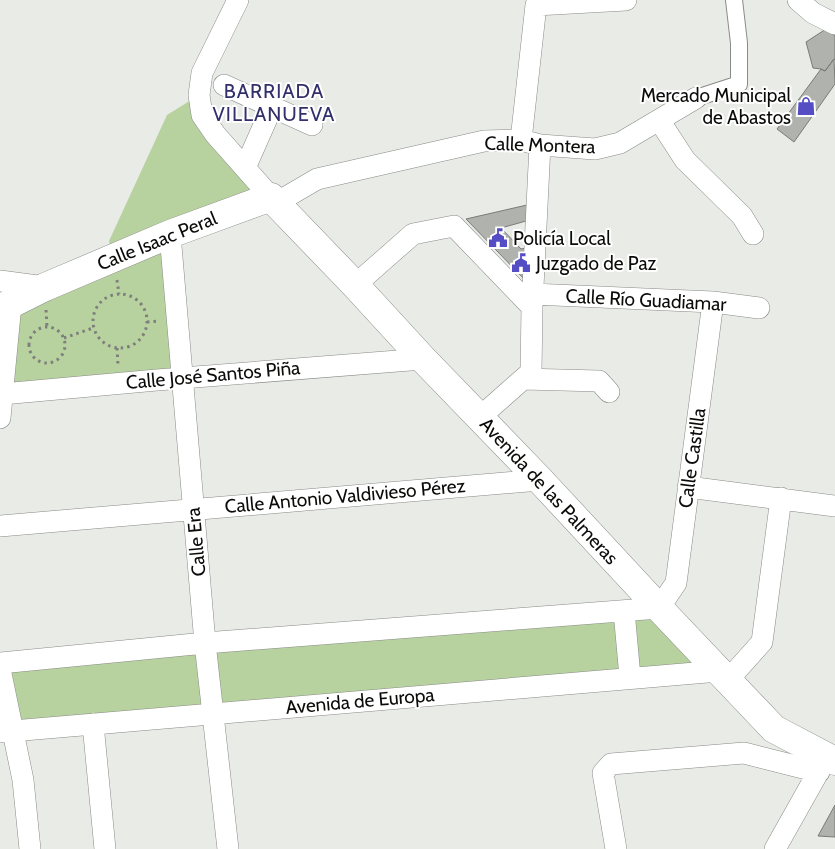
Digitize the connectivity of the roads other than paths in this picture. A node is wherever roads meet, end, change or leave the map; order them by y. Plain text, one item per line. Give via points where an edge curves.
1 (238, 0) edge
2 (626, 0) edge
3 (734, 0) edge
4 (798, 0) edge
5 (835, 24) edge
6 (224, 85) dead end
7 (696, 98) joint
8 (272, 107) junction
9 (659, 120) junction
10 (312, 125) dead end
11 (530, 143) junction
12 (245, 168) junction
13 (274, 200) junction
14 (170, 234) junction
15 (753, 234) dead end
16 (355, 286) junction
17 (4, 297) edge
18 (532, 301) junction
19 (713, 302) junction
20 (760, 308) dead end
21 (423, 359) junction
22 (182, 378) junction
23 (523, 379) junction
24 (610, 392) dead end
25 (2, 394) junction
26 (480, 417) junction
27 (0, 418) edge
28 (540, 480) junction
29 (688, 487) junction
30 (781, 498) junction
31 (835, 506) edge
32 (194, 509) junction
33 (0, 526) edge
34 (659, 608) junction
35 (624, 610) junction
36 (205, 642) junction
37 (0, 663) edge
38 (0, 669) edge
39 (724, 676) junction
40 (630, 677) junction
41 (212, 714) junction
42 (93, 724) junction
43 (7, 732) edge
44 (829, 760) edge
45 (30, 849) edge
46 (105, 849) edge
47 (228, 849) edge
48 (616, 849) edge
49 (775, 849) edge

1 - 12 street via 202,73 199,95 202,115
2 - 11 street via 536,5
3 - 7 street, Calle Montera via 739,84
4 - 5 street
6 - 8 street
7 - 9 street, Calle Montera
8 - 10 street
8 - 12 street
9 - 11 street, Calle Montera via 620,143 595,149
9 - 15 street via 685,160 742,216
11 - 13 street, Calle Montera via 484,141 317,179
11 - 18 street
12 - 13 street
13 - 14 main road, Calle Isaac Peral
13 - 16 main road, Avenida de las Palmeras
14 - 17 main road, Calle Isaac Peral via 45,287
14 - 22 street, Calle Era
16 - 18 street via 413,234 454,226
16 - 21 main road, Avenida de las Palmeras
17 - 25 street
18 - 19 street, Calle Río Guadiamar
18 - 23 street via 531,372
19 - 20 street, Calle Río Guadiamar
19 - 29 street, Calle Castilla
21 - 22 street, Calle José Santos Piña
21 - 26 main road, Avenida de las Palmeras
22 - 25 street, Calle José Santos Piña
22 - 32 street, Calle Era
23 - 24 street via 599,381
23 - 26 street
25 - 27 street
26 - 28 main road, Avenida de las Palmeras
28 - 32 street, Calle Antonio Valdivieso Pérez
28 - 34 main road, Avenida de las Palmeras
29 - 30 street
29 - 34 street, Calle Castilla via 676,583
30 - 31 street
30 - 39 street via 762,642
32 - 33 street, Calle Antonio Valdivieso Pérez
32 - 36 street, Calle Era
34 - 35 street
34 - 39 main road, Avenida de las Palmeras
35 - 36 street
35 - 40 street
36 - 37 street
36 - 41 street, Calle Era
38 - 43 street
39 - 40 street, Avenida de Europa
39 - 44 main road, Avenida de las Palmeras via 774,729
40 - 41 street, Avenida de Europa
41 - 42 street, Avenida de Europa
41 - 47 street, Calle Era
42 - 43 street, Avenida de Europa
42 - 46 street
43 - 45 street via 23,780
44 - 48 street via 744,753 612,764 603,773
44 - 49 street

